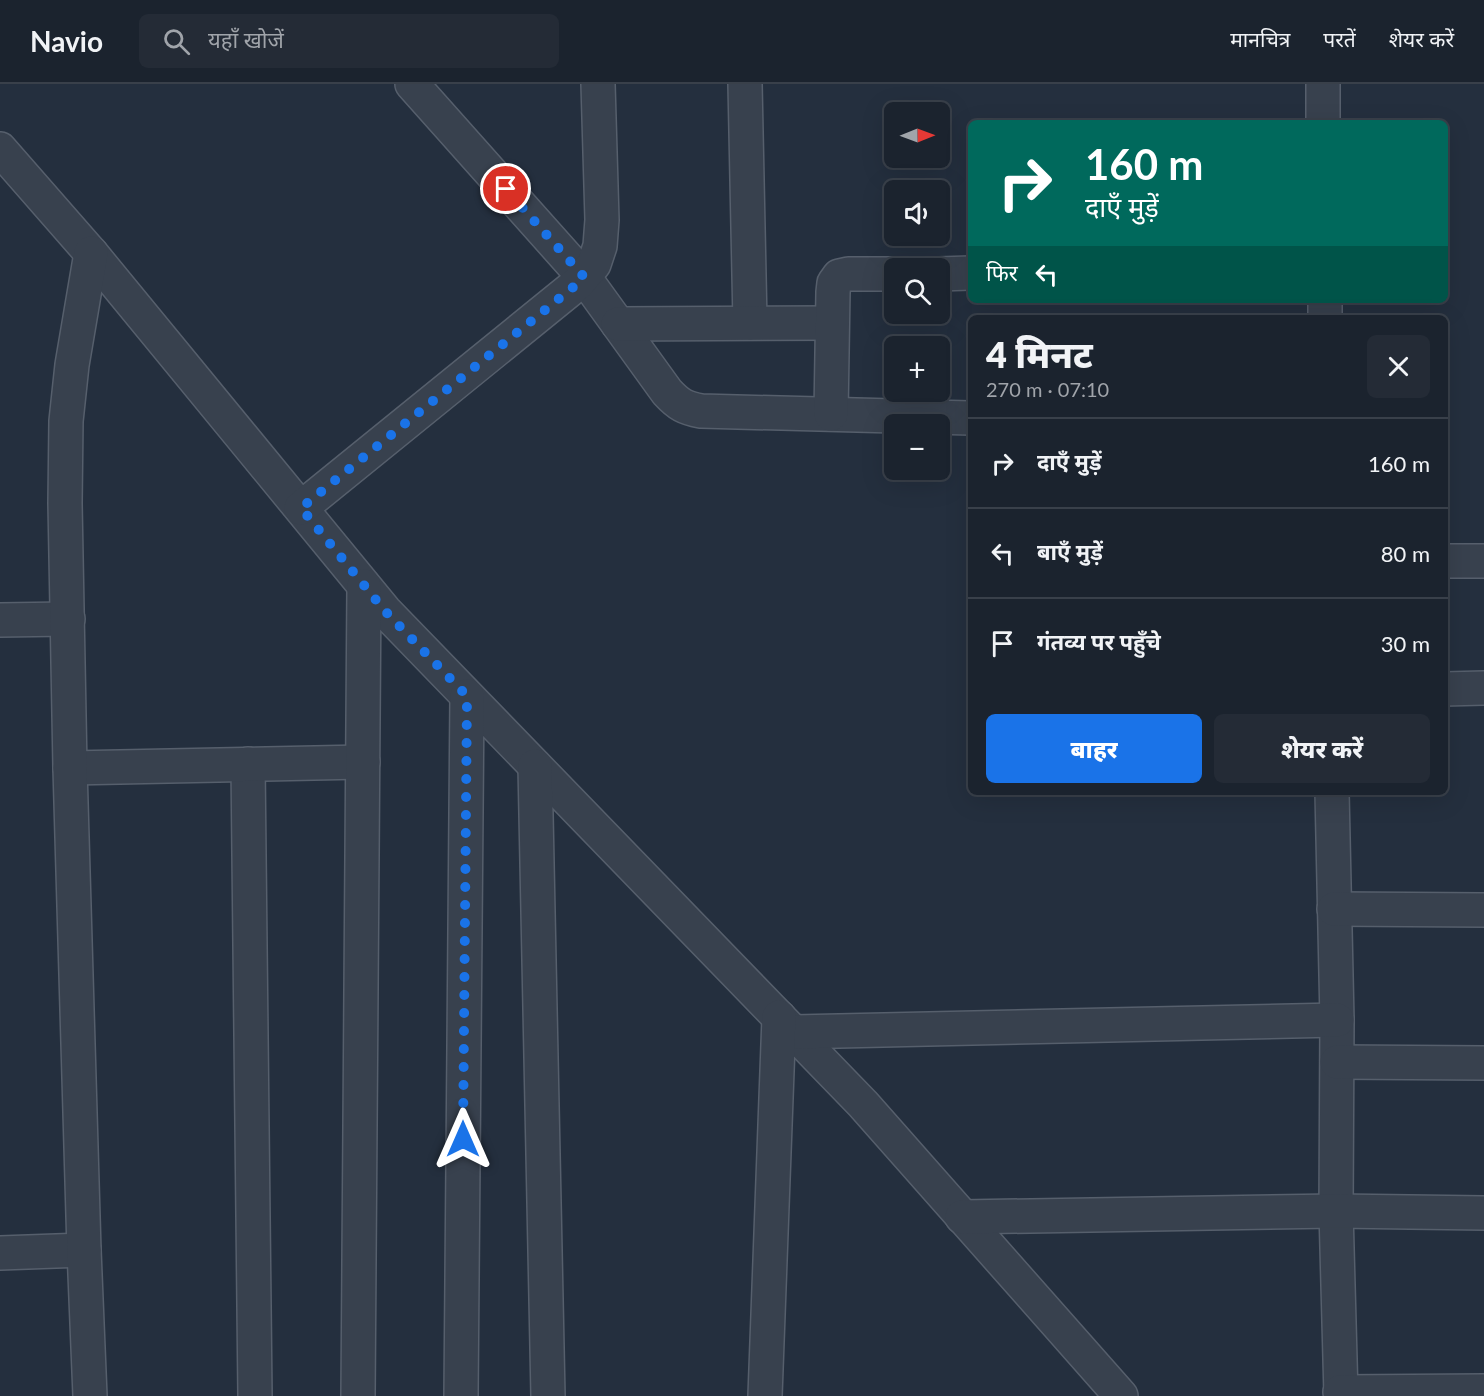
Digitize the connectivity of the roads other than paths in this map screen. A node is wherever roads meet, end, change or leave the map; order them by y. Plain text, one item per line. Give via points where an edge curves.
1 (412, 84) edge
2 (598, 84) edge
3 (746, 84) edge
4 (1323, 84) edge
5 (1323, 120) edge
6 (0, 149) edge
7 (91, 253) junction
8 (968, 273) edge
9 (884, 274) edge
10 (950, 274) edge
11 (584, 277) junction
12 (750, 323) junction
13 (832, 323) junction
14 (618, 324) junction
15 (831, 414) junction
16 (968, 418) edge
17 (301, 508) junction
18 (1448, 561) edge
19 (1484, 561) edge
20 (364, 586) junction
21 (68, 619) junction
22 (0, 620) edge
23 (1484, 688) edge
24 (1448, 689) edge
25 (467, 696) junction
26 (363, 762) junction
27 (248, 764) junction
28 (536, 766) junction
29 (70, 768) junction
30 (1332, 795) edge
31 (1334, 909) junction
32 (1484, 910) edge
33 (1337, 1020) junction
34 (787, 1025) junction
35 (1337, 1062) junction
36 (1484, 1063) edge
37 (1336, 1211) junction
38 (1484, 1213) edge
39 (962, 1217) junction
40 (84, 1250) junction
41 (0, 1253) edge
42 (1484, 1391) edge
43 (1340, 1394) edge
44 (90, 1396) edge
45 (255, 1396) edge
46 (358, 1396) edge
47 (461, 1396) edge
48 (548, 1396) edge
49 (765, 1396) edge
50 (1121, 1396) edge

1 - 11 street
2 - 11 street via 601,238 594,264
3 - 12 street
4 - 5 street
6 - 7 street
7 - 17 street
7 - 21 street via 66,421
8 - 10 street
9 - 13 street via 839,276 832,292
11 - 14 street
11 - 17 street
12 - 13 street
12 - 14 street
13 - 15 street
14 - 15 street via 668,393 687,408
15 - 16 street
17 - 20 street
18 - 19 street
20 - 25 street
20 - 26 street
21 - 22 street
21 - 29 street
23 - 24 street
25 - 28 street
25 - 47 street
26 - 27 street
26 - 46 street
27 - 29 street
27 - 45 street
28 - 34 street
28 - 48 street
29 - 40 street
30 - 31 street
31 - 32 street
31 - 33 street
33 - 34 street
33 - 35 street
34 - 39 street
34 - 49 street
35 - 36 street
35 - 37 street
37 - 38 street
37 - 39 street
37 - 43 street
39 - 50 street
40 - 41 street
40 - 44 street
42 - 43 street

